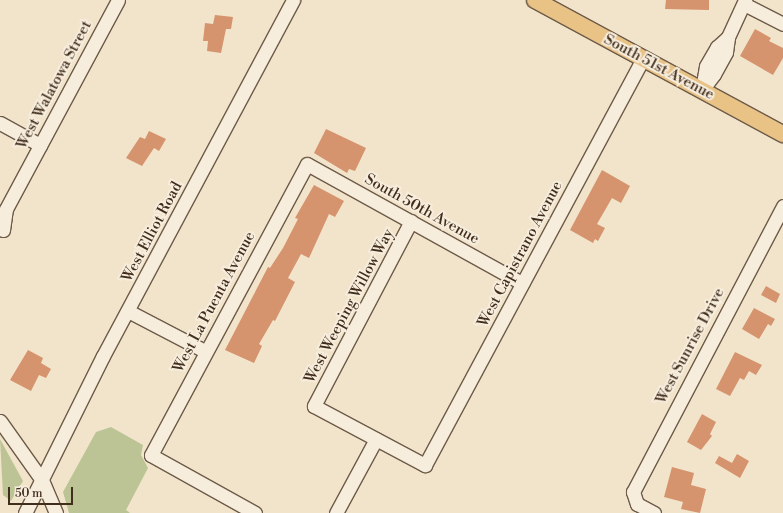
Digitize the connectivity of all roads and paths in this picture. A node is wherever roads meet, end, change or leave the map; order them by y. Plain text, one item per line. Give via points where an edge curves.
1 (118, 0) edge
2 (293, 0) edge
3 (535, 0) edge
4 (744, 2) edge
5 (783, 24) edge
6 (643, 58) junction
7 (702, 90) junction
8 (0, 123) edge
9 (783, 134) edge
10 (40, 145) junction
11 (307, 164) joint
12 (783, 206) edge
13 (411, 222) junction
14 (3, 230) dead end
15 (522, 283) junction
16 (128, 310) junction
17 (205, 351) junction
18 (0, 421) edge
19 (376, 439) junction
20 (42, 480) junction
21 (25, 513) edge
22 (56, 513) edge
23 (255, 513) edge
24 (336, 513) edge
25 (654, 513) edge

1 - 10 street, West Walatowa Street
2 - 16 street, West Elliot Road
3 - 6 main road, South 51st Avenue
4 - 5 street
4 - 7 street via 728,37 723,58
6 - 7 main road, South 51st Avenue
6 - 15 street, West Capistrano Avenue
7 - 9 main road, South 51st Avenue
8 - 10 street
10 - 14 street, West Walatowa Street via 6,209
11 - 13 street, South 50th Avenue
11 - 17 street, West La Puenta Avenue
12 - 25 street, West Sunrise Drive via 639,477 633,492 637,504
13 - 15 street, South 50th Avenue
13 - 19 street, West Weeping Willow Way via 314,406
15 - 19 street, West Capistrano Avenue via 425,464
16 - 17 street
16 - 20 street, West Elliot Road via 54,451
17 - 23 street, West La Puenta Avenue via 151,455
18 - 20 street
19 - 24 street
20 - 21 street, West Elliot Road
20 - 22 street

